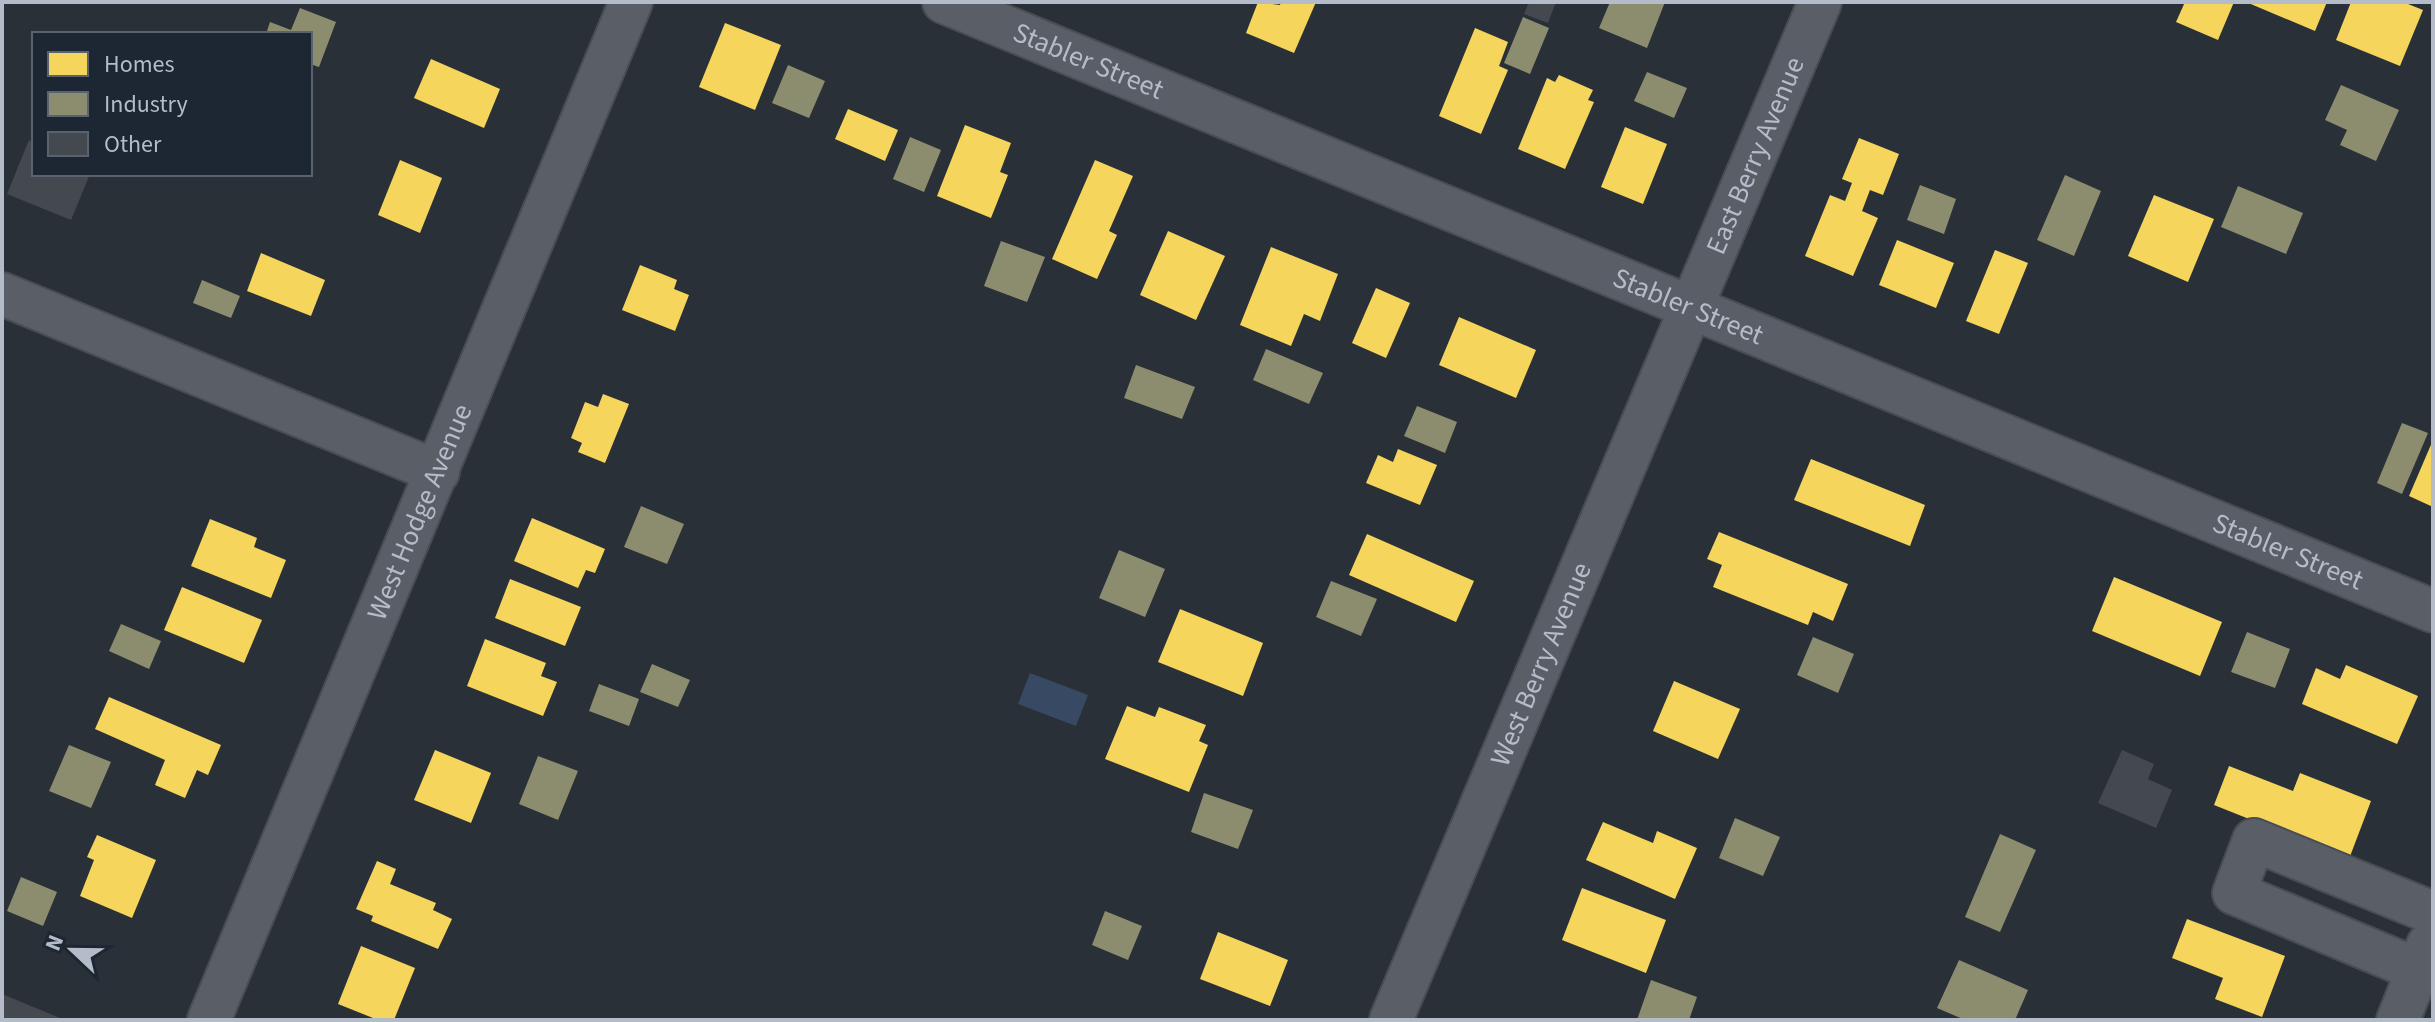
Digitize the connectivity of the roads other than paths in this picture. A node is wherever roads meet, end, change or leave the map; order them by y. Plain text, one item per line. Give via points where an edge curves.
1 (631, 2) edge
2 (944, 2) edge
3 (1820, 2) edge
4 (2, 294) edge
5 (1690, 308) junction
6 (438, 472) junction
7 (2433, 611) edge
8 (2433, 913) edge
9 (2426, 951) edge
10 (209, 1020) edge
11 (1391, 1020) edge
12 (2398, 1020) edge

1 - 6 street, West Hodge Avenue
2 - 5 street, Stabler Street
3 - 5 street, East Berry Avenue
4 - 6 street
5 - 7 street, Stabler Street
5 - 11 street, West Berry Avenue
6 - 10 street, West Hodge Avenue
8 - 9 street via 2254,840 2234,893
9 - 12 street

